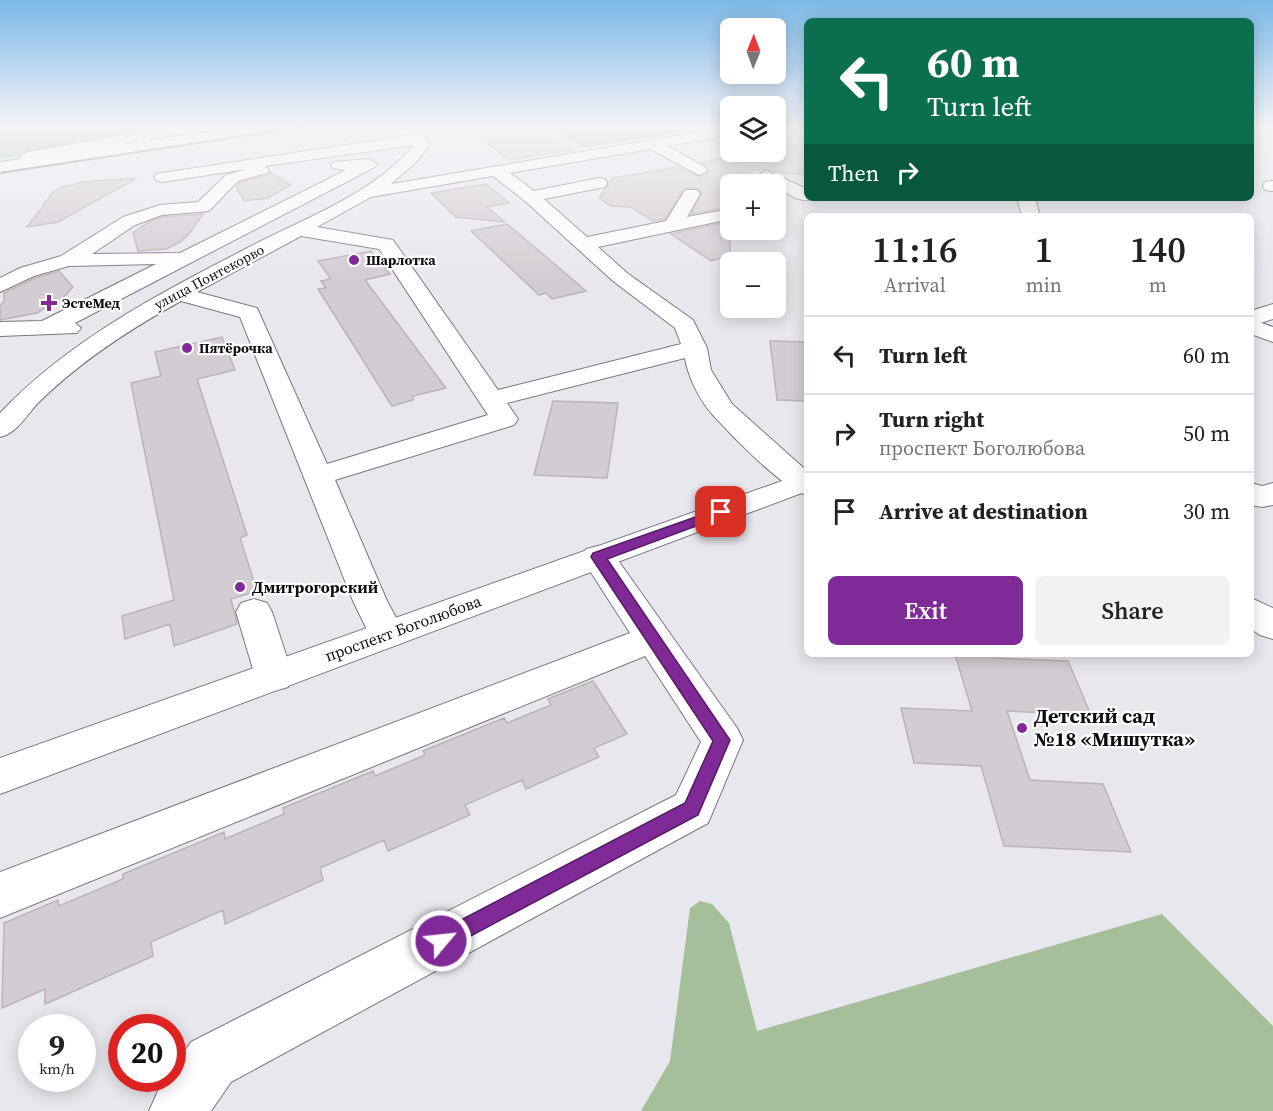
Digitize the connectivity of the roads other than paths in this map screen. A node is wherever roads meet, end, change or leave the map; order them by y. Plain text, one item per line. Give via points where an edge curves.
1 (232, 178) edge
2 (342, 178) edge
3 (386, 178) edge
4 (457, 178) edge
5 (506, 178) edge
6 (599, 183) dead end
7 (786, 186) edge
8 (364, 194) junction
9 (691, 194) dead end
10 (804, 195) edge
11 (531, 197) junction
12 (804, 199) edge
13 (787, 203) dead end
14 (245, 206) dead end
15 (288, 206) junction
16 (203, 207) junction
17 (224, 207) dead end
18 (339, 208) junction
19 (720, 216) edge
20 (673, 226) junction
21 (298, 230) junction
22 (582, 244) junction
23 (187, 258) junction
24 (68, 260) junction
25 (0, 286) edge
26 (178, 292) junction
27 (1273, 311) edge
28 (1254, 318) edge
29 (1254, 327) edge
30 (46, 328) junction
31 (0, 329) edge
32 (115, 329) junction
33 (1273, 335) edge
34 (695, 348) junction
35 (490, 399) junction
36 (0, 429) edge
37 (318, 476) junction
38 (804, 482) edge
39 (804, 484) edge
40 (1273, 492) edge
41 (1254, 494) edge
42 (598, 557) junction
43 (254, 612) dead end
44 (1254, 613) edge
45 (1273, 626) edge
46 (387, 634) junction
47 (654, 638) junction
48 (273, 676) junction
49 (0, 776) edge
50 (0, 895) edge
51 (178, 1111) edge

1 - 16 street
2 - 15 street
3 - 8 street, улица Понтекорво
4 - 8 street
5 - 11 street
6 - 11 street
7 - 10 street
8 - 18 street, улица Понтекорво
9 - 20 street
11 - 22 street
12 - 13 street
14 - 15 street
15 - 18 street
15 - 23 street
16 - 17 street
16 - 24 street via 160,210 129,221
18 - 21 street, улица Понтекорво
19 - 20 street
20 - 22 street
21 - 26 street, улица Понтекорво
21 - 35 street via 386,244
22 - 34 street via 685,325
23 - 24 street
23 - 30 street
24 - 25 street via 27,272
26 - 32 street, улица Понтекорво
26 - 37 street via 249,313
27 - 28 street
29 - 33 street
30 - 31 street
30 - 32 street
32 - 36 street, улица Понтекорво via 33,394
34 - 35 street
34 - 38 street via 699,370 722,409
35 - 37 street via 504,419
37 - 46 street
39 - 42 street, проспект Боголюбова
40 - 41 street via 1262,498
42 - 46 street, проспект Боголюбова
42 - 47 street
43 - 48 street
44 - 45 street
46 - 48 street, проспект Боголюбова
47 - 50 street
47 - 51 street via 722,740 692,809 211,1062
48 - 49 street, проспект Боголюбова

